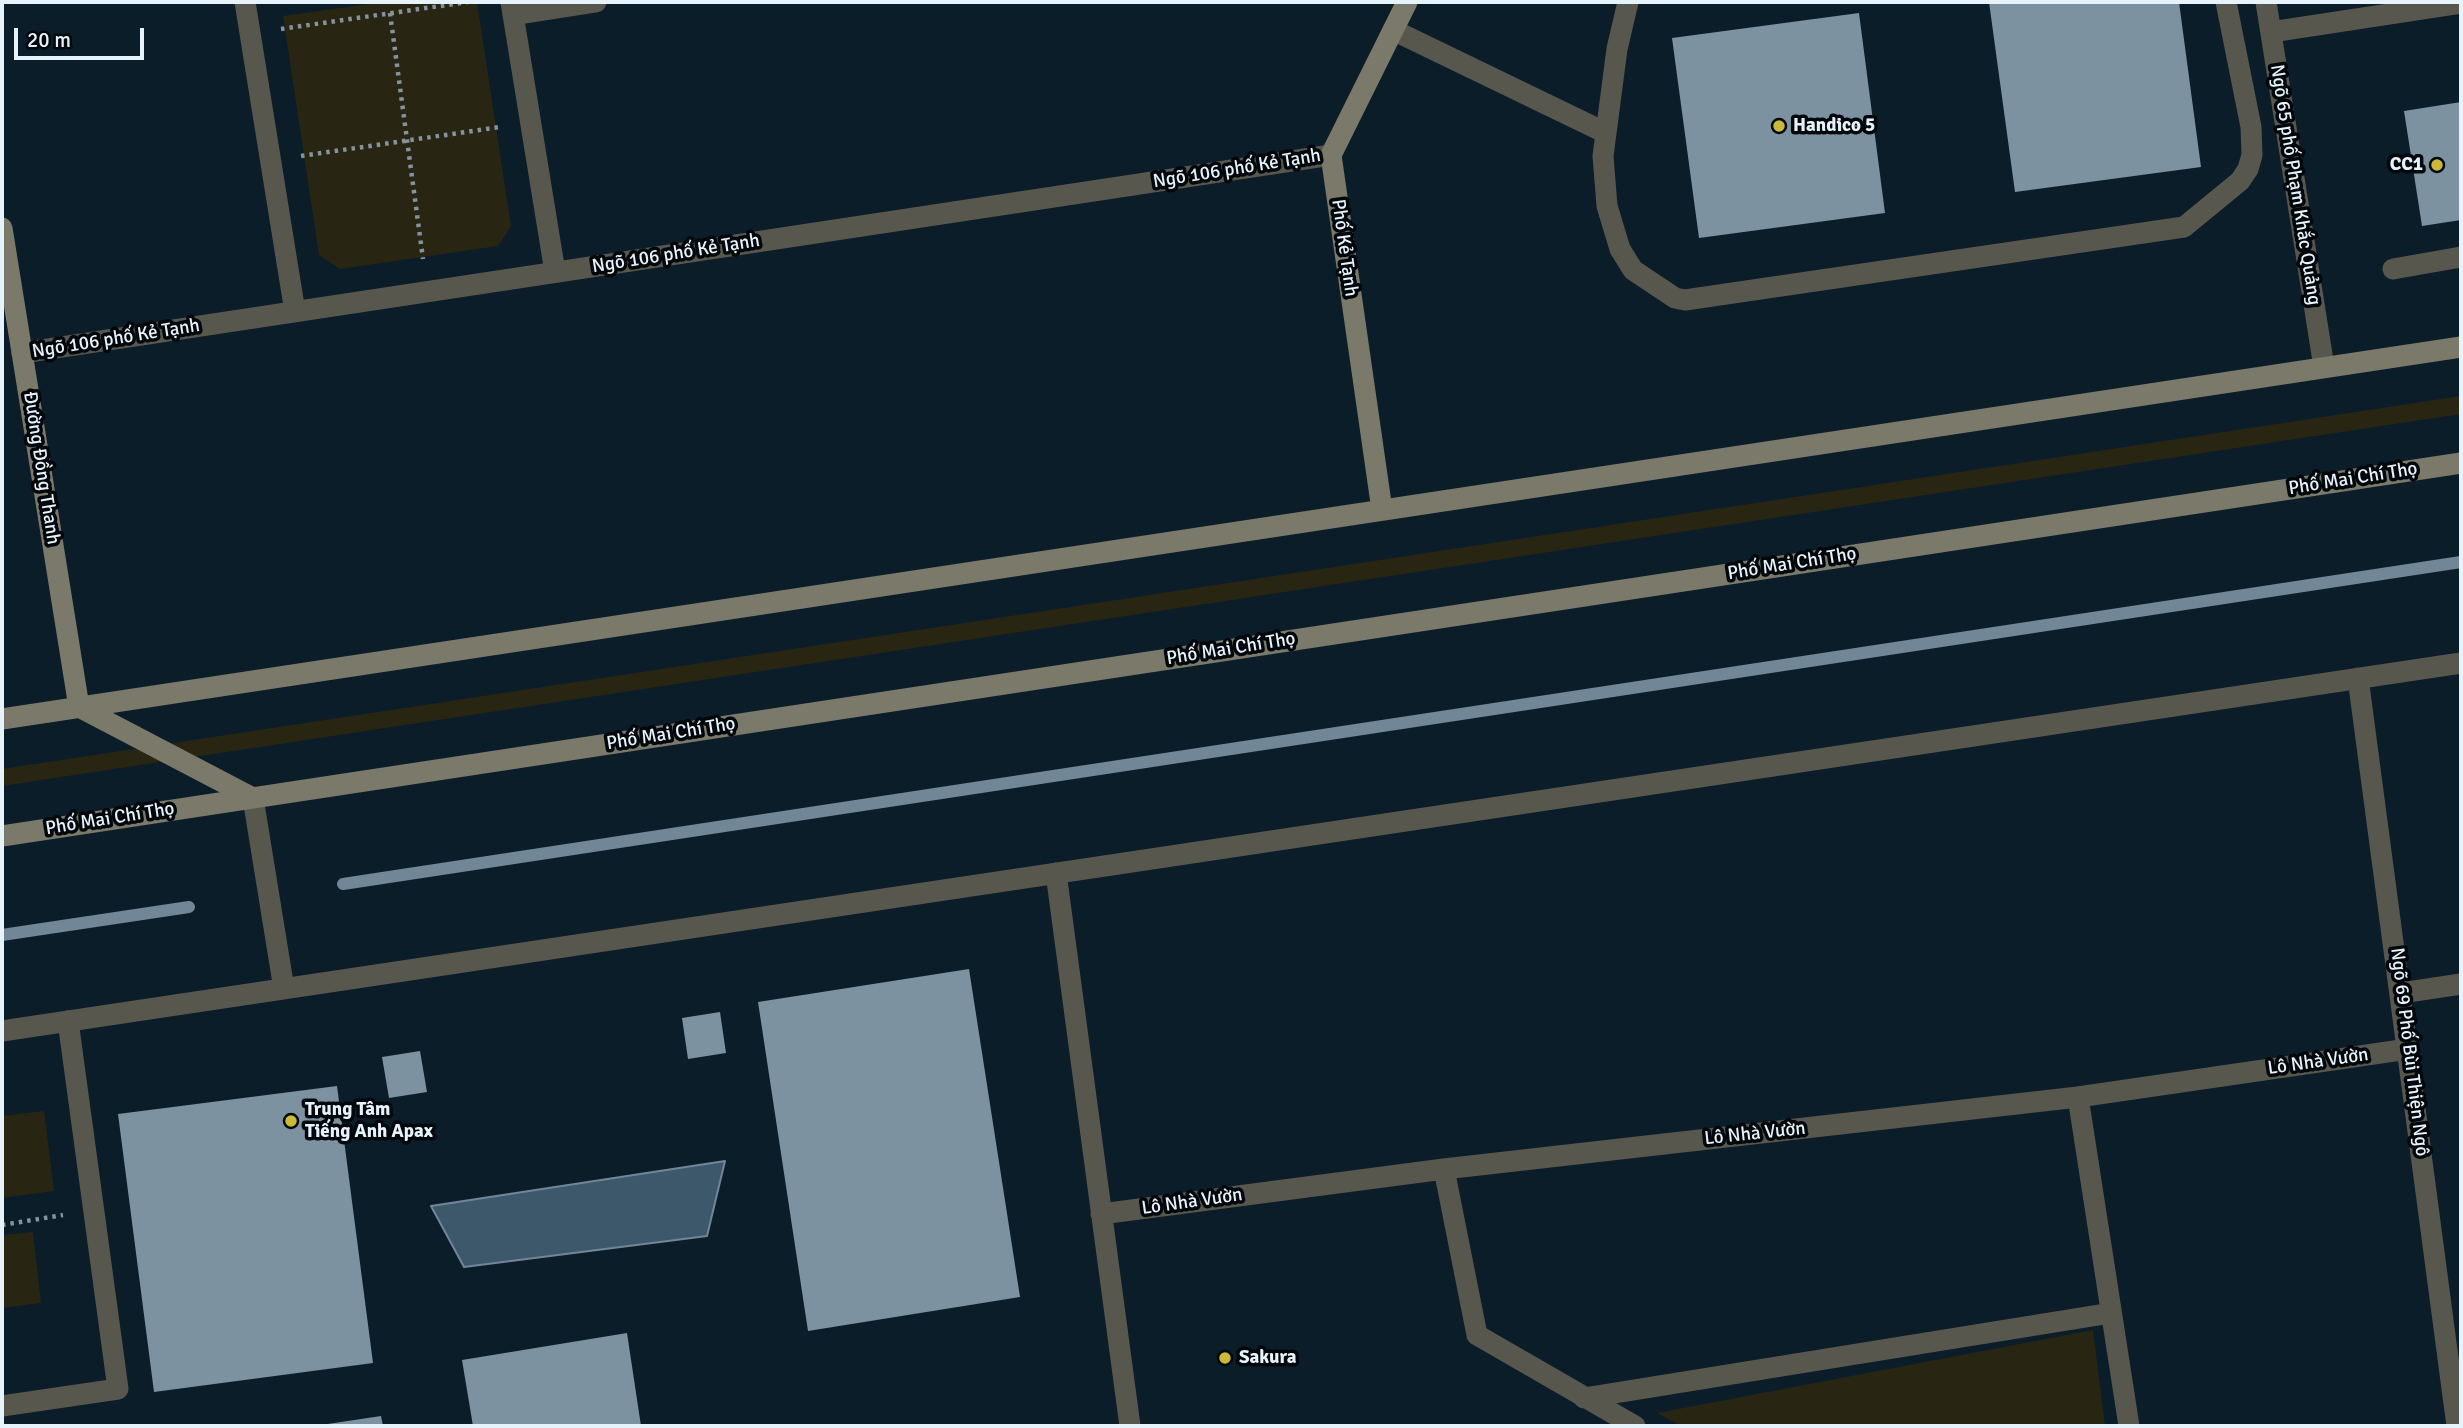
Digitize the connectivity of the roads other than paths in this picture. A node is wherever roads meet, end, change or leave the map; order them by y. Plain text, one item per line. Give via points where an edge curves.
1 (245, 2) edge
2 (596, 2) edge
3 (1407, 2) edge
4 (1628, 2) edge
5 (2226, 2) edge
6 (2266, 2) edge
7 (2461, 3) edge
8 (512, 8) edge
9 (1393, 30) junction
10 (2271, 32) junction
11 (1606, 133) junction
12 (1331, 155) junction
13 (2, 228) edge
14 (2461, 257) edge
15 (2393, 269) dead end
16 (555, 272) junction
17 (295, 312) junction
18 (2461, 347) edge
19 (22, 353) junction
20 (2324, 367) junction
21 (2461, 463) edge
22 (1382, 510) junction
23 (2461, 663) edge
24 (2358, 678) junction
25 (79, 707) junction
26 (2, 719) edge
27 (253, 798) junction
28 (2, 836) edge
29 (1056, 873) junction
30 (2461, 984) edge
31 (284, 989) junction
32 (2401, 993) junction
33 (68, 1021) junction
34 (2, 1031) edge
35 (2408, 1049) junction
36 (2078, 1097) junction
37 (1444, 1169) junction
38 (1101, 1214) junction
39 (2111, 1313) junction
40 (1584, 1398) junction
41 (2, 1406) edge
42 (1130, 1426) edge
43 (1635, 1426) edge
44 (2129, 1426) edge
45 (2457, 1426) edge

1 - 17 street
2 - 8 street
3 - 9 main road
4 - 11 street
5 - 11 street via 2251,127 2252,155 2240,181 2198,217 2175,229 1675,299 1633,270 1620,248 1607,206
6 - 10 street, Ngõ 65 phố Phạm Khắc Quảng
7 - 10 street
8 - 16 street
9 - 11 street
9 - 12 main road
10 - 20 street, Ngõ 65 phố Phạm Khắc Quảng
12 - 16 street, Ngõ 106 phố Kẻ Tạnh
12 - 22 main road, Phố Kẻ Tạnh
13 - 19 main road, Đường Đồng Thanh
14 - 15 street
16 - 17 street, Ngõ 106 phố Kẻ Tạnh
17 - 19 street, Ngõ 106 phố Kẻ Tạnh
18 - 20 main road
19 - 25 main road, Đường Đồng Thanh
20 - 22 main road
21 - 27 main road, Phố Mai Chí Thọ
22 - 25 main road
23 - 24 street
24 - 29 street
24 - 32 street, Ngõ 69 Phố Bùi Thiện Ngô
25 - 26 main road
25 - 27 main road
27 - 28 main road, Phố Mai Chí Thọ
27 - 31 street
29 - 31 street
29 - 38 street
30 - 32 street
31 - 33 street
32 - 35 street, Ngõ 69 Phố Bùi Thiện Ngô
33 - 34 street
33 - 41 street via 118,1390
35 - 36 street, Lô Nhà Vườn
35 - 45 street, Ngõ 69 Phố Bùi Thiện Ngô
36 - 37 street, Lô Nhà Vườn
36 - 39 street
37 - 38 street, Lô Nhà Vườn
37 - 40 street via 1477,1335
38 - 42 street
39 - 40 street
39 - 44 street
40 - 43 street

